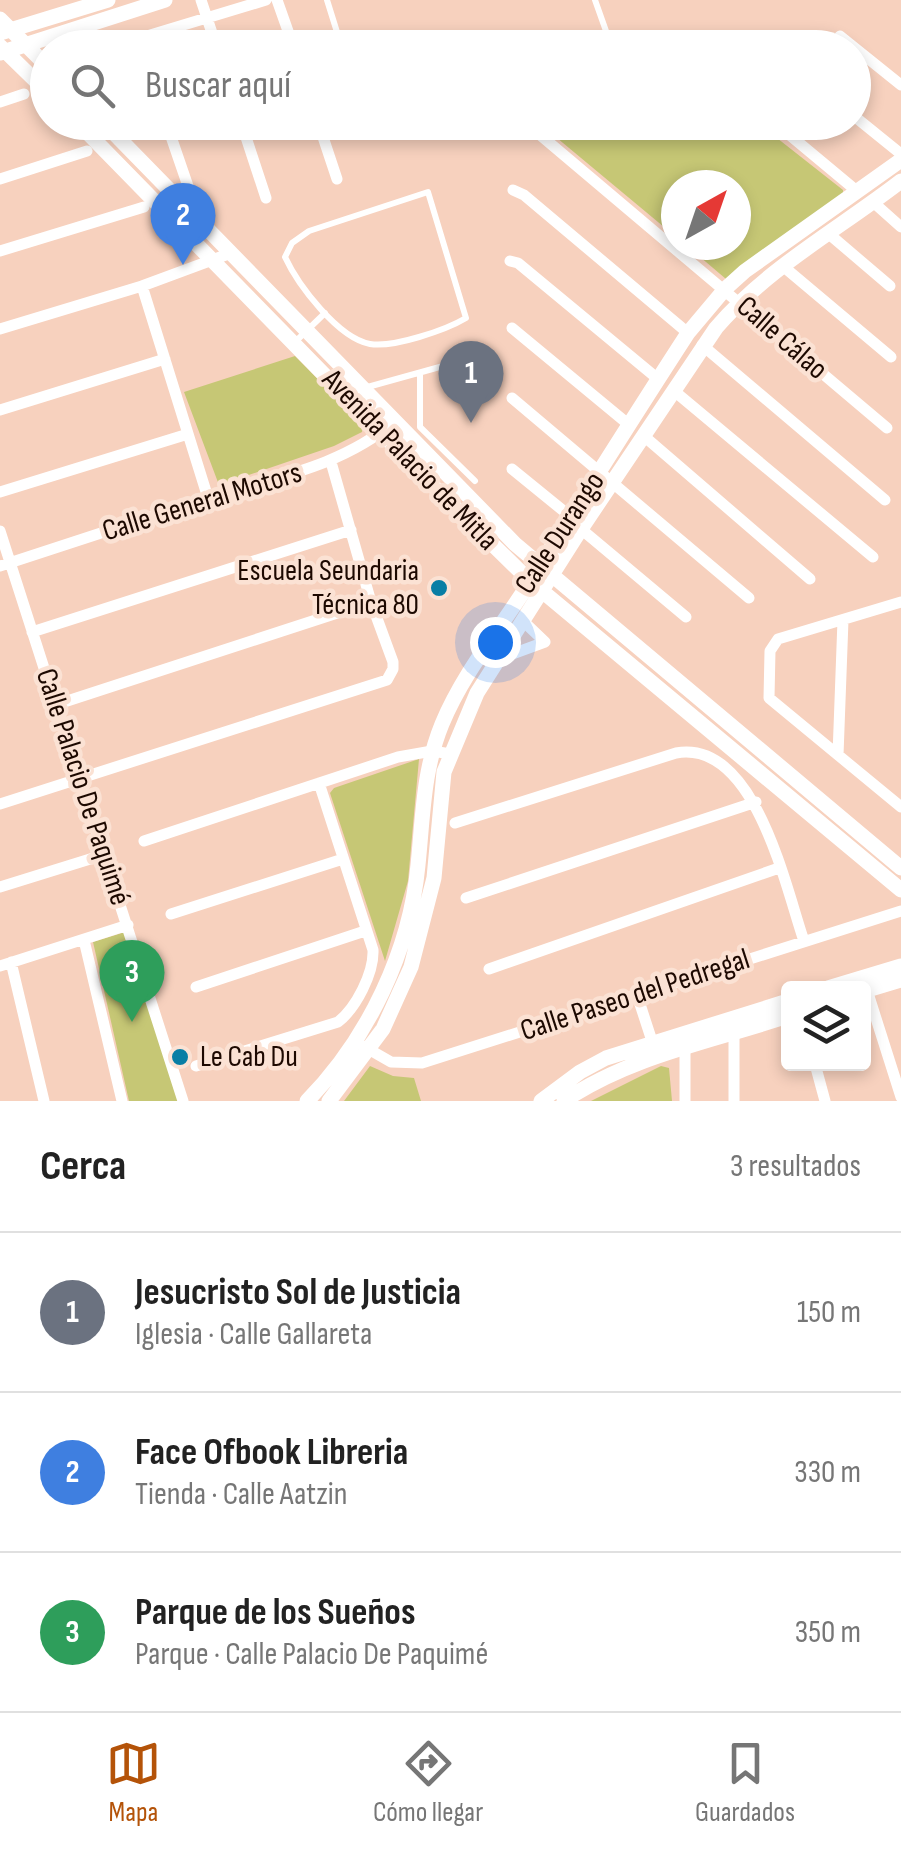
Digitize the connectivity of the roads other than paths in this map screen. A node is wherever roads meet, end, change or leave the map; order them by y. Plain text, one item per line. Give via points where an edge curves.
1 (108, 0) edge
2 (165, 0) edge
3 (201, 0) edge
4 (266, 0) edge
5 (277, 0) edge
6 (327, 0) edge
7 (596, 0) edge
8 (74, 5) edge
9 (207, 16) junction
10 (4, 27) edge
11 (72, 30) edge
12 (165, 30) edge
13 (211, 30) edge
14 (288, 30) edge
15 (336, 30) edge
16 (606, 30) edge
17 (30, 44) edge
18 (26, 45) junction
19 (30, 49) edge
20 (2, 50) edge
21 (871, 61) edge
22 (30, 77) edge
23 (901, 85) edge
24 (24, 94) dead end
25 (0, 102) edge
26 (871, 131) edge
27 (95, 140) edge
28 (121, 140) edge
29 (172, 140) edge
30 (248, 140) edge
31 (324, 140) edge
32 (546, 140) edge
33 (796, 140) edge
34 (87, 151) dead end
35 (901, 157) edge
36 (0, 179) edge
37 (336, 179) dead end
38 (901, 180) edge
39 (188, 188) dead end
40 (514, 190) dead end
41 (858, 192) junction
42 (266, 198) dead end
43 (873, 202) junction
44 (144, 207) dead end
45 (901, 227) edge
46 (828, 234) junction
47 (0, 251) edge
48 (231, 252) junction
49 (213, 259) junction
50 (510, 261) dead end
51 (784, 267) junction
52 (142, 286) junction
53 (890, 286) dead end
54 (725, 289) junction
55 (739, 301) junction
56 (325, 313) junction
57 (512, 328) dead end
58 (0, 329) edge
59 (688, 334) junction
60 (301, 336) junction
61 (702, 345) junction
62 (490, 353) dead end
63 (891, 357) dead end
64 (165, 359) junction
65 (420, 374) junction
66 (658, 379) junction
67 (363, 388) junction
68 (673, 390) junction
69 (512, 398) dead end
70 (0, 410) edge
71 (394, 421) junction
72 (628, 424) junction
73 (887, 428) dead end
74 (382, 432) junction
75 (188, 434) junction
76 (644, 437) junction
77 (435, 453) junction
78 (331, 462) junction
79 (512, 469) dead end
80 (600, 471) junction
81 (475, 482) dead end
82 (614, 483) junction
83 (0, 492) edge
84 (208, 498) junction
85 (885, 500) dead end
86 (576, 523) junction
87 (350, 530) junction
88 (0, 531) edge
89 (873, 557) dead end
90 (5, 565) edge
91 (546, 570) junction
92 (810, 580) dead end
93 (536, 586) junction
94 (749, 598) dead end
95 (372, 602) junction
96 (901, 602) edge
97 (686, 617) dead end
98 (522, 620) junction
99 (843, 620) junction
100 (32, 632) junction
101 (496, 660) junction
102 (54, 705) junction
103 (432, 751) junction
104 (451, 754) junction
105 (838, 755) junction
106 (78, 780) junction
107 (319, 783) junction
108 (1, 800) edge
109 (756, 802) junction
110 (901, 807) edge
111 (455, 823) dead end
112 (144, 841) dead end
113 (103, 855) junction
114 (343, 858) junction
115 (779, 868) junction
116 (901, 868) edge
117 (0, 887) edge
118 (901, 890) edge
119 (466, 898) dead end
120 (901, 911) edge
121 (171, 914) dead end
122 (128, 925) junction
123 (365, 931) junction
124 (84, 940) junction
125 (804, 941) junction
126 (6, 964) edge
127 (901, 966) edge
128 (488, 968) dead end
129 (901, 980) edge
130 (851, 981) edge
131 (196, 987) dead end
132 (871, 989) edge
133 (636, 996) junction
134 (781, 1004) edge
135 (871, 1009) edge
136 (781, 1018) edge
137 (734, 1034) junction
138 (652, 1041) junction
139 (685, 1041) junction
140 (362, 1045) junction
141 (196, 1066) dead end
142 (817, 1071) edge
143 (901, 1097) edge
144 (44, 1101) edge
145 (122, 1101) edge
146 (183, 1101) edge
147 (307, 1101) edge
148 (329, 1101) edge
149 (541, 1101) edge
150 (564, 1101) edge
151 (686, 1101) edge
152 (734, 1101) edge
153 (825, 1101) edge

1 - 8 main road
2 - 11 main road
3 - 9 street
4 - 9 street
5 - 14 street
6 - 15 lane
7 - 16 lane
8 - 10 main road
9 - 12 street
9 - 13 street
10 - 18 main road
17 - 18 main road
18 - 19 main road
18 - 20 main road
20 - 22 main road
21 - 23 street
24 - 25 street
26 - 35 street
27 - 49 main road, Avenida Palacio de Mitla
28 - 48 main road, Avenida Palacio de Mitla
29 - 39 street
30 - 42 street
31 - 37 street
32 - 54 street, Calle Cálao
33 - 41 street
34 - 36 street
35 - 41 main road, Calle Durango
38 - 43 main road, Calle Durango
40 - 59 street
41 - 54 main road, Calle Durango
43 - 45 street
43 - 46 main road, Calle Durango
44 - 47 street
46 - 51 main road, Calle Durango
46 - 53 street
48 - 49 street
48 - 60 main road, Avenida Palacio de Mitla
49 - 52 street
49 - 60 main road, Avenida Palacio de Mitla
50 - 66 street
51 - 55 main road, Calle Durango
51 - 63 street
52 - 58 street
52 - 64 street
54 - 55 street, Calle Cálao
54 - 59 main road, Calle Durango
55 - 61 main road, Calle Durango
55 - 73 street, Calle Cálao
56 - 56 lane via 374,345 466,319 428,192 309,231 292,243 285,257 289,266
56 - 60 lane
57 - 72 street
59 - 66 main road, Calle Durango
60 - 67 main road, Avenida Palacio de Mitla
60 - 74 main road, Avenida Palacio de Mitla
61 - 68 main road, Calle Durango
61 - 85 street
62 - 65 lane
64 - 70 street
64 - 75 street
65 - 67 lane
65 - 77 lane via 420,427
66 - 72 main road, Calle Durango
67 - 71 main road, Avenida Palacio de Mitla
68 - 76 main road, Calle Durango
68 - 89 street
69 - 80 street
71 - 74 street, Calle General Motors
71 - 77 main road, Avenida Palacio de Mitla
72 - 80 main road, Calle Durango
74 - 78 street, Calle General Motors
74 - 93 main road, Avenida Palacio de Mitla
75 - 83 street
75 - 84 street
76 - 82 main road, Calle Durango
76 - 92 street
77 - 81 lane
77 - 91 main road, Avenida Palacio de Mitla
78 - 84 street, Calle General Motors
78 - 87 street
79 - 86 street
80 - 82 street
80 - 86 main road, Calle Durango
82 - 86 main road, Calle Durango
82 - 94 street
84 - 90 street, Calle General Motors
86 - 91 main road, Calle Durango
86 - 97 street
87 - 95 street
87 - 100 street
88 - 90 street, Calle Palacio De Paquimé
90 - 100 street, Calle Palacio De Paquimé
91 - 93 main road, Calle Durango
91 - 116 main road, Avenida Palacio de Mitla
93 - 98 main road, Calle Durango
93 - 103 main road, Calle Durango via 461,689
93 - 118 main road, Avenida Palacio de Mitla
95 - 102 street
95 - 106 street via 393,662 387,680
96 - 99 street
98 - 101 main road, Calle Durango
98 - 101 street via 545,642
99 - 105 street
99 - 105 street via 782,636 770,651 771,702
100 - 102 street, Calle Palacio De Paquimé
101 - 104 main road, Calle Durango
102 - 106 street, Calle Palacio De Paquimé
103 - 104 street
103 - 107 street
103 - 140 main road, Calle Durango via 412,905
104 - 140 main road, Calle Durango via 424,928 397,1000
105 - 110 street
106 - 108 street
106 - 113 street, Calle Palacio De Paquimé
107 - 112 street
107 - 114 street
109 - 111 street via 712,758 688,750
109 - 115 street
109 - 119 street
113 - 117 street
113 - 122 street, Calle Palacio De Paquimé
114 - 121 street
114 - 123 street
115 - 125 street
115 - 128 street
120 - 125 street, Calle Paseo del Pedregal
122 - 124 street
122 - 146 street, Calle Palacio De Paquimé
123 - 131 street
123 - 141 street via 373,958 338,1022
124 - 126 street
124 - 145 street
125 - 133 street, Calle Paseo del Pedregal
126 - 144 street
127 - 130 main road
129 - 132 main road
133 - 138 street
133 - 140 street, Calle Paseo del Pedregal via 422,1063 391,1062
134 - 139 main road
135 - 143 street
136 - 137 main road
137 - 139 main road
137 - 152 street
138 - 139 main road
138 - 149 main road via 580,1072
139 - 150 main road
139 - 151 street
140 - 147 main road, Calle Durango
140 - 148 main road, Calle Durango
142 - 153 street

